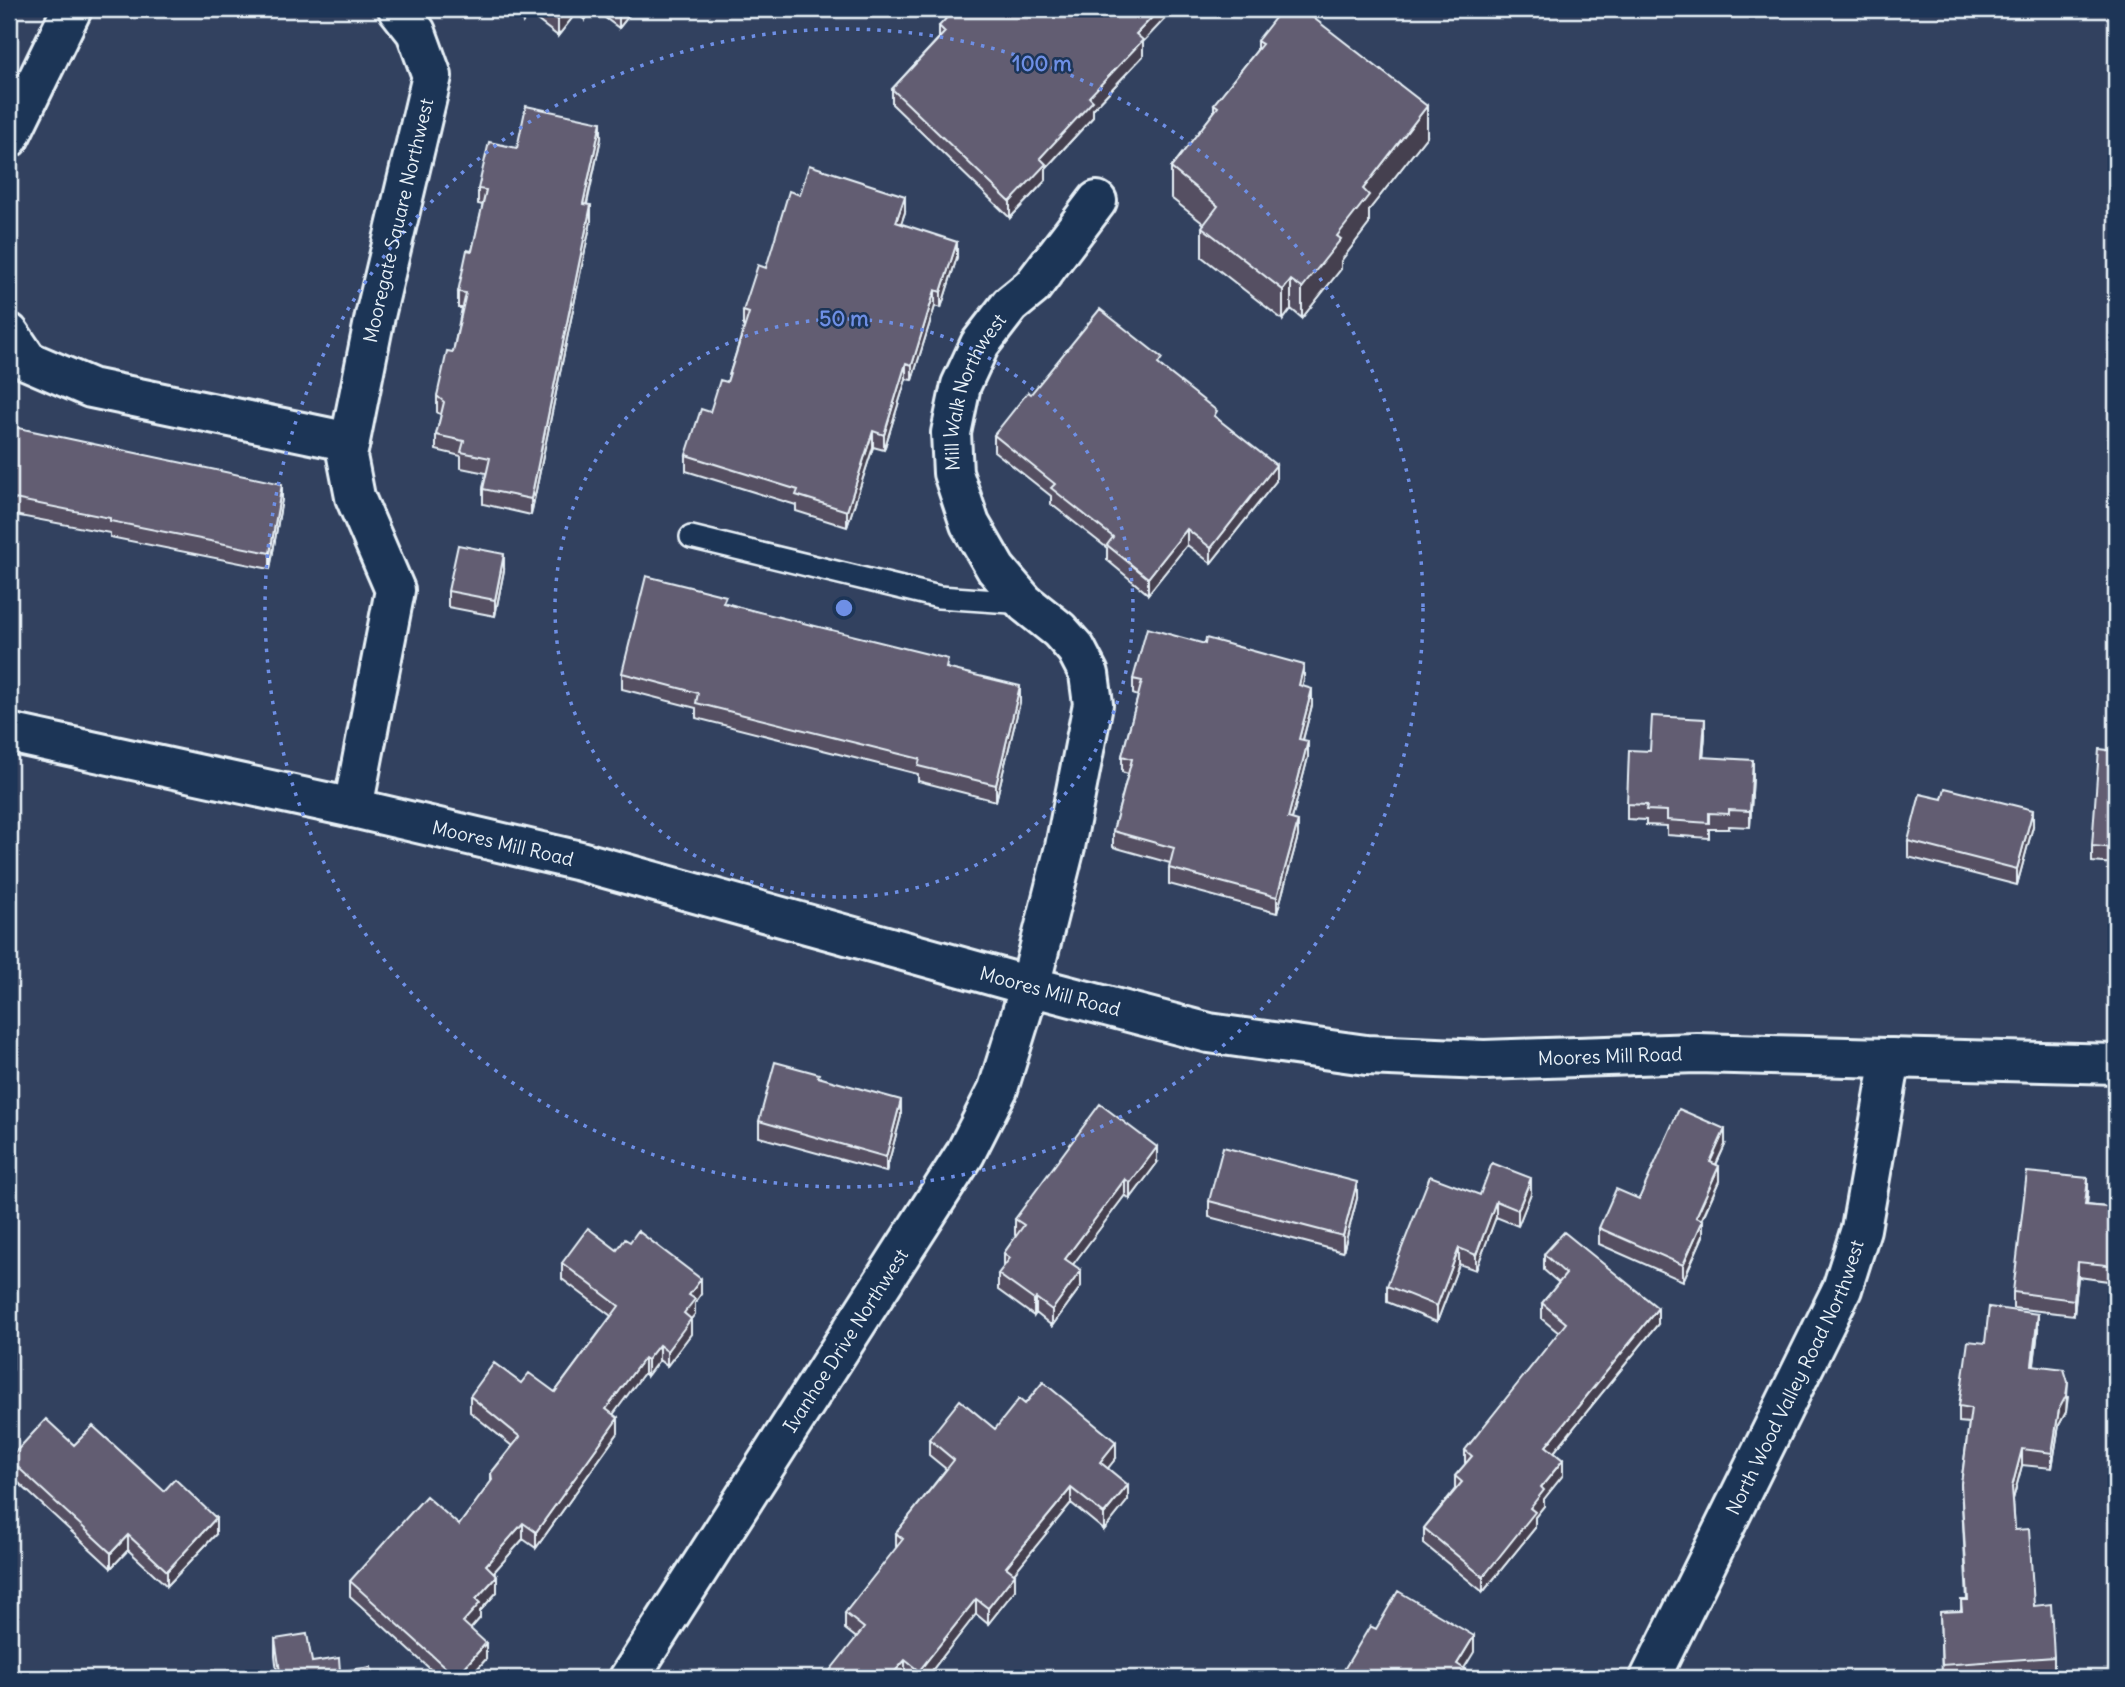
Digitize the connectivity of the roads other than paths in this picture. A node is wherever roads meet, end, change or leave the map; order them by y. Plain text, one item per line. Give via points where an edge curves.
1 (72, 9) edge
2 (398, 9) edge
3 (9, 138) edge
4 (1097, 201) dead end
5 (9, 333) edge
6 (350, 442) junction
7 (691, 537) dead end
8 (1025, 603) junction
9 (9, 733) edge
10 (354, 808) junction
11 (1030, 986) junction
12 (1891, 1058) junction
13 (2116, 1065) edge
14 (629, 1678) edge
15 (1650, 1678) edge

1 - 3 street
2 - 6 street, Mooregate Square Northwest via 416,32 432,76
4 - 8 street, Mill Walk Northwest via 1032,287 1010,305 980,344 961,384 951,433 953,473 970,524 996,569
5 - 6 street via 29,360 91,387
6 - 10 street, Mooregate Square Northwest via 347,456 355,497 395,590
7 - 8 lane via 939,597
8 - 11 street, Mill Walk Northwest via 1076,649 1089,674 1093,704 1065,847
9 - 10 street, Moores Mill Road
10 - 11 street, Moores Mill Road via 580,861
11 - 12 street, Moores Mill Road via 1209,1033 1366,1055 1484,1059 1697,1053
11 - 14 street, Ivanhoe Drive Northwest via 998,1089 965,1154
12 - 13 street, Moores Mill Road
12 - 15 street, North Wood Valley Road Northwest via 1861,1229 1842,1289

